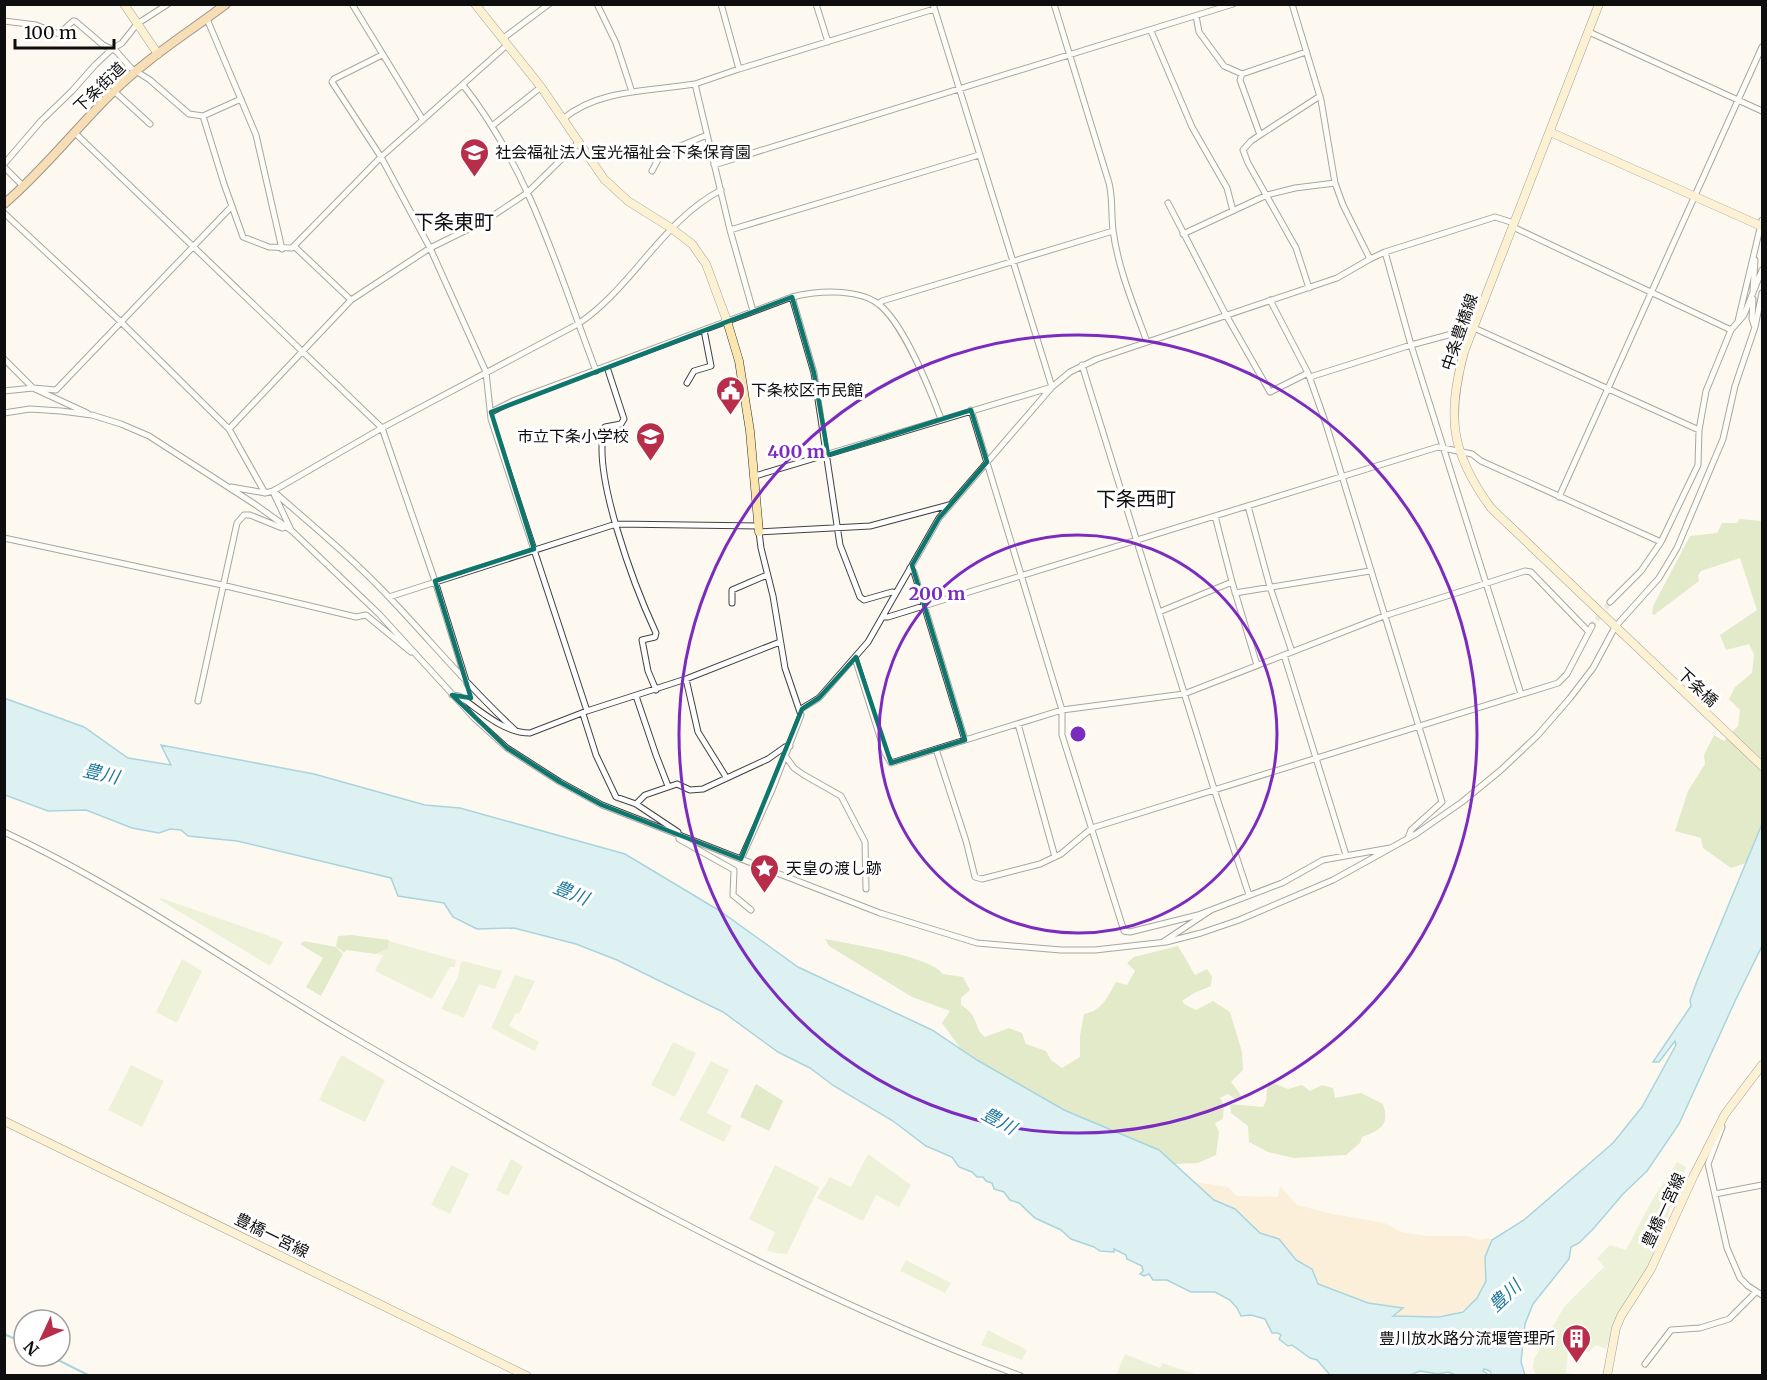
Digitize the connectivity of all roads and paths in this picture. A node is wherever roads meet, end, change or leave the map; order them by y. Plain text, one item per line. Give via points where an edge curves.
1 (123, 4) edge
2 (168, 4) edge
3 (226, 4) edge
4 (352, 4) edge
5 (475, 4) edge
6 (549, 4) edge
7 (597, 4) edge
8 (722, 4) edge
9 (816, 4) edge
10 (1054, 4) edge
11 (1233, 4) edge
12 (1292, 4) edge
13 (1599, 4) edge
14 (934, 7) edge
15 (1196, 16) junction
16 (207, 19) junction
17 (4, 21) edge
18 (136, 24) junction
19 (1151, 30) junction
20 (1589, 32) junction
21 (505, 42) junction
22 (828, 42) junction
23 (1762, 47) edge
24 (112, 49) junction
25 (1306, 52) junction
26 (158, 54) junction
27 (382, 55) junction
28 (1069, 55) junction
29 (739, 69) junction
30 (136, 71) junction
31 (1242, 74) junction
32 (695, 84) junction
33 (463, 85) junction
34 (541, 87) junction
35 (959, 88) junction
36 (114, 91) junction
37 (632, 92) junction
38 (1320, 96) junction
39 (241, 99) junction
40 (1739, 101) junction
41 (1762, 111) edge
42 (203, 116) junction
43 (563, 119) junction
44 (423, 120) junction
45 (150, 124) dead end
46 (492, 126) junction
47 (74, 132) junction
48 (1550, 132) junction
49 (706, 135) junction
50 (1260, 135) junction
51 (578, 143) junction
52 (980, 155) junction
53 (381, 157) junction
54 (4, 165) edge
55 (714, 165) junction
56 (652, 171) dead end
57 (1335, 183) junction
58 (25, 187) junction
59 (721, 190) junction
60 (527, 193) junction
61 (1267, 195) junction
62 (1695, 196) junction
63 (1168, 203) dead end
64 (4, 204) edge
65 (232, 206) junction
66 (1233, 211) junction
67 (4, 213) edge
68 (1762, 223) edge
69 (1514, 225) junction
70 (671, 228) junction
71 (730, 230) junction
72 (1113, 231) junction
73 (1183, 234) junction
74 (1756, 245) junction
75 (192, 247) junction
76 (295, 247) junction
77 (430, 248) junction
78 (282, 249) junction
79 (1385, 252) junction
80 (1370, 259) junction
81 (1013, 261) junction
82 (1762, 270) edge
83 (1309, 288) junction
84 (1651, 292) junction
85 (1762, 293) edge
86 (1753, 296) junction
87 (792, 297) junction
88 (351, 300) junction
89 (1270, 300) junction
90 (878, 304) junction
91 (753, 311) junction
92 (1226, 315) junction
93 (728, 321) junction
94 (121, 322) junction
95 (578, 324) junction
96 (1737, 324) junction
97 (1755, 327) junction
98 (1473, 328) junction
99 (704, 330) junction
100 (1731, 330) junction
101 (1148, 342) junction
102 (1411, 345) junction
103 (302, 352) junction
104 (4, 359) edge
105 (1082, 365) junction
106 (607, 367) junction
107 (596, 371) junction
108 (486, 372) junction
109 (1309, 375) junction
110 (687, 383) dead end
111 (33, 387) junction
112 (1052, 387) junction
113 (1607, 389) junction
114 (4, 391) edge
115 (971, 410) junction
116 (490, 412) junction
117 (4, 413) edge
118 (92, 415) junction
119 (941, 419) junction
120 (382, 428) junction
121 (229, 429) junction
122 (1700, 430) junction
123 (1444, 447) junction
124 (1460, 450) junction
125 (828, 455) junction
126 (987, 462) junction
127 (754, 476) junction
128 (1342, 476) junction
129 (226, 486) junction
130 (273, 491) junction
131 (265, 493) junction
132 (1559, 497) junction
133 (950, 505) junction
134 (1248, 506) junction
135 (1215, 516) junction
136 (616, 524) junction
137 (838, 527) junction
138 (289, 529) junction
139 (759, 529) junction
140 (4, 538) edge
141 (1137, 540) junction
142 (1661, 542) junction
143 (534, 549) junction
144 (910, 568) junction
145 (1370, 572) junction
146 (768, 575) junction
147 (1022, 576) junction
148 (435, 581) junction
149 (1232, 582) junction
150 (1486, 584) junction
151 (222, 585) junction
152 (1270, 587) junction
153 (896, 593) junction
154 (1235, 593) junction
155 (389, 597) junction
156 (1610, 602) tunnel mouth
157 (732, 603) dead end
158 (924, 606) junction
159 (1160, 612) junction
160 (1384, 616) junction
161 (883, 617) junction
162 (1615, 627) junction
163 (780, 642) junction
164 (1292, 652) junction
165 (415, 654) junction
166 (1284, 655) junction
167 (855, 658) junction
168 (1257, 665) junction
169 (686, 679) junction
170 (467, 684) junction
171 (656, 690) junction
172 (1184, 694) junction
173 (1521, 694) junction
174 (452, 695) junction
175 (636, 696) junction
176 (198, 701) dead end
177 (801, 710) junction
178 (1062, 710) junction
179 (585, 713) junction
180 (1018, 724) junction
181 (1419, 727) junction
182 (519, 733) junction
183 (965, 740) junction
184 (790, 746) junction
185 (936, 748) junction
186 (786, 757) junction
187 (1315, 759) junction
188 (1762, 766) edge
189 (726, 777) junction
190 (668, 786) junction
191 (1214, 789) junction
192 (636, 804) junction
193 (1092, 828) junction
194 (4, 832) edge
195 (678, 836) junction
196 (1408, 838) junction
197 (1395, 847) junction
198 (1346, 855) junction
199 (1055, 857) junction
200 (741, 859) junction
201 (866, 889) dead end
202 (1250, 895) junction
203 (751, 910) dead end
204 (1211, 910) junction
205 (1162, 943) junction
206 (1762, 1065) edge
207 (1725, 1114) junction
208 (4, 1121) edge
209 (1762, 1185) edge
210 (1715, 1194) junction
211 (1756, 1292) junction
212 (1762, 1295) edge
213 (1645, 1364) dead end
214 (526, 1376) edge
215 (1021, 1376) edge
216 (1608, 1376) edge

1 - 18 main road
2 - 18 street
3 - 16 main road, 下条街道
4 - 27 street
5 - 21 main road
6 - 21 street
7 - 37 street via 616,43
8 - 29 street
9 - 22 street
10 - 28 street
11 - 15 street
12 - 25 street
13 - 20 main road, 中条豊橋線
14 - 22 street
14 - 35 street
15 - 19 street
15 - 31 street via 1199,32 1224,66
16 - 26 main road, 下条街道
16 - 39 street
17 - 24 street via 36,25 59,34 75,21
18 - 24 street via 122,43
18 - 26 main road
19 - 28 street
19 - 66 street via 1192,127 1227,188
20 - 40 street
20 - 48 main road, 中条豊橋線
21 - 33 street
21 - 34 main road
22 - 29 street
23 - 40 street
24 - 30 street
24 - 54 street
25 - 31 street
25 - 38 street
26 - 30 main road, 下条街道
27 - 44 street
27 - 53 street via 332,82
28 - 35 street
28 - 72 street via 1111,194
29 - 32 street
30 - 36 main road, 下条街道
30 - 42 street via 189,114
31 - 50 street via 1240,80
32 - 37 street
32 - 49 street
33 - 44 street
33 - 46 street
34 - 43 main road
34 - 46 street
35 - 52 street
35 - 55 street
36 - 45 street
36 - 47 main road, 下条街道
37 - 43 street via 590,103
38 - 50 street
38 - 57 street
39 - 42 street
39 - 78 street via 256,135
40 - 41 street
40 - 62 street
42 - 65 street
43 - 51 main road
44 - 53 street
46 - 60 street
47 - 58 main road, 下条街道
47 - 75 street
48 - 62 main road
48 - 69 main road, 中条豊橋線
49 - 55 street
49 - 56 street via 662,154
50 - 61 street via 1243,150
51 - 60 street
51 - 70 main road via 614,190
52 - 71 street
52 - 81 street
53 - 76 street
53 - 77 street
54 - 58 street
55 - 59 street
57 - 61 street
57 - 80 street
58 - 64 main road, 下条街道
59 - 70 street
59 - 71 street
60 - 77 street via 485,221
60 - 95 street
61 - 66 street
61 - 83 street via 1296,248
62 - 68 main road
62 - 84 street
63 - 73 street
65 - 75 street
65 - 78 street via 243,237
66 - 73 street
67 - 94 street
68 - 74 street
69 - 79 street via 1495,217
69 - 84 street
69 - 98 main road, 中条豊橋線
70 - 93 main road via 701,254
70 - 95 street via 624,284
71 - 91 street
72 - 81 street
72 - 101 street via 1126,283
73 - 92 street
74 - 86 street
74 - 96 street
75 - 94 street
75 - 103 street
76 - 78 street
76 - 88 street
77 - 88 street
77 - 108 street
79 - 80 street
79 - 102 street
80 - 83 street
81 - 90 street
81 - 112 street
82 - 86 street
83 - 89 street
84 - 100 street
84 - 113 street
85 - 97 street
86 - 96 street
86 - 97 street
87 - 90 street via 809,292 849,294
87 - 91 street
87 - 125 street via 814,374
88 - 103 street
89 - 92 street
89 - 109 street
90 - 119 street via 914,357
91 - 93 street
92 - 101 street
92 - 109 street via 1270,392
93 - 99 street
93 - 127 main road via 740,362
94 - 111 street via 56,390
94 - 121 street
95 - 107 street
95 - 108 street
96 - 100 street
97 - 162 street via 1735,386 1723,439 1677,548 1659,578
98 - 102 street
98 - 113 street
98 - 124 main road, 中条豊橋線 via 1456,386 1454,409
99 - 106 street
99 - 110 street via 711,366 694,371
100 - 122 street via 1706,391
101 - 105 street
102 - 109 street
102 - 123 street
103 - 120 street
103 - 121 street
104 - 111 street
105 - 112 street
105 - 141 street
106 - 107 street
106 - 136 street via 624,419 605,427 602,436 605,489
107 - 116 street
108 - 116 street
108 - 120 street
109 - 128 street
111 - 114 street
111 - 118 street
112 - 115 street
112 - 126 street
113 - 122 street
113 - 132 street
115 - 119 street
115 - 126 street
116 - 143 street
117 - 118 street via 30,409
118 - 129 street via 149,436
119 - 125 street
120 - 130 street
120 - 148 street
121 - 131 street
122 - 142 street via 1698,465
123 - 124 street
123 - 128 street
123 - 150 street
124 - 132 street
124 - 162 main road, 中条豊橋線 via 1468,472 1491,508
125 - 127 street
125 - 137 street
126 - 133 street
126 - 147 street
127 - 139 main road
128 - 134 street
128 - 145 street
129 - 131 street
129 - 138 street
130 - 131 street
130 - 138 street
130 - 155 street
132 - 142 street
133 - 137 street via 870,526
133 - 144 street
134 - 135 street
134 - 152 street
135 - 141 street
135 - 149 street
136 - 139 street
136 - 143 street
136 - 171 street via 656,633 655,637 642,640
137 - 139 street
137 - 153 street via 840,545 860,597 864,600
138 - 151 street via 250,515 241,518
138 - 165 street via 379,614
139 - 146 street
140 - 151 street
141 - 147 street
141 - 159 street
142 - 156 street via 1641,571
143 - 148 street
143 - 179 street
144 - 153 street
144 - 158 street
145 - 152 street
145 - 160 street
146 - 157 street via 732,590
146 - 163 street
147 - 158 street
147 - 178 street
148 - 155 street
148 - 170 street
149 - 154 street
149 - 159 street
150 - 160 street
150 - 173 street
150 - 173 street via 1525,570 1531,572 1590,628 1567,674 1558,683
151 - 165 street via 356,617 366,615
151 - 176 street
152 - 154 street
152 - 164 street
153 - 161 street
154 - 168 street
155 - 170 street
158 - 161 street
158 - 183 street
159 - 172 street
160 - 164 street
160 - 181 street
161 - 167 street
162 - 188 main road, 下条橋
162 - 196 street via 1593,668 1537,736 1462,802
163 - 169 street
163 - 177 street
164 - 166 street
165 - 174 street
166 - 168 street
166 - 187 street
167 - 177 street via 819,699
167 - 185 street via 891,763
168 - 172 street
169 - 171 street
169 - 189 street via 698,732
170 - 182 street
171 - 175 street
172 - 178 street
172 - 191 street
173 - 181 street
174 - 182 street
174 - 195 street via 507,748 560,782 602,805
175 - 179 street
175 - 190 street
177 - 184 street via 801,721
178 - 180 street
178 - 193 street via 1062,735
179 - 182 street via 530,733
179 - 192 street via 596,755 612,790 616,797
180 - 183 street
180 - 199 street
181 - 187 street
181 - 196 street via 1442,802 1411,830
183 - 185 street
184 - 186 street
184 - 189 street
185 - 199 street via 975,877 982,879
186 - 200 street
186 - 201 street via 794,768 841,796 865,843
187 - 191 street
187 - 198 street
189 - 190 street via 696,791 677,784
190 - 192 street via 645,795
191 - 193 street
191 - 202 street
192 - 195 street via 678,832
193 - 199 street
193 - 204 street via 1124,931
194 - 215 street via 103,883 337,1028 690,1227 858,1308
195 - 200 street
195 - 203 street via 734,870 733,896
196 - 197 street
197 - 198 street
197 - 205 street via 1333,880 1239,920
198 - 202 street via 1323,860 1282,883
200 - 205 street via 880,913 977,943 1061,950
202 - 204 street
204 - 205 street
206 - 207 main road, 豊橋一宮線
207 - 210 street via 1707,1164
207 - 216 main road, 豊橋一宮線 via 1651,1269 1616,1328
208 - 214 main road, 豊橋一宮線
209 - 210 street
210 - 211 street via 1734,1269
211 - 212 street
211 - 213 street via 1729,1319 1700,1328 1671,1330

